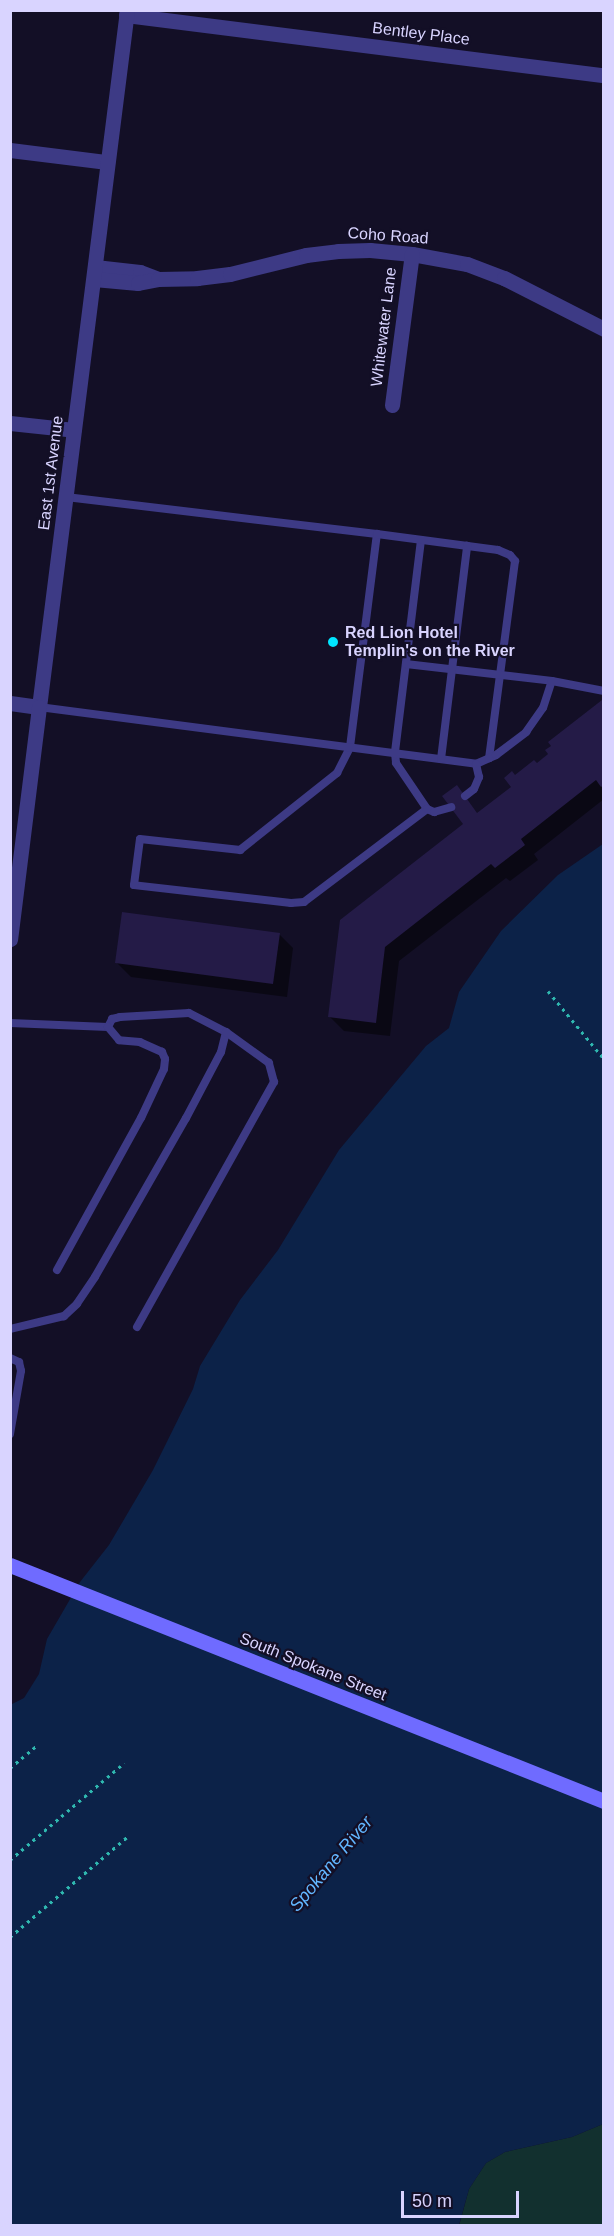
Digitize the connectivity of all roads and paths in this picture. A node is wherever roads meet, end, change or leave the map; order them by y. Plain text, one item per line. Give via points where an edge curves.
1 (127, 13) edge
2 (603, 75) edge
3 (10, 150) edge
4 (107, 162) junction
5 (411, 254) junction
6 (95, 273) junction
7 (603, 329) edge
8 (392, 405) dead end
9 (10, 423) edge
10 (74, 430) junction
11 (66, 497) junction
12 (376, 534) junction
13 (421, 540) junction
14 (467, 546) junction
15 (406, 664) junction
16 (452, 670) junction
17 (500, 676) junction
18 (552, 681) junction
19 (603, 691) edge
20 (10, 703) edge
21 (39, 706) junction
22 (350, 747) junction
23 (395, 753) junction
24 (489, 758) junction
25 (441, 759) junction
26 (476, 764) junction
27 (465, 796) dead end
28 (451, 807) dead end
29 (427, 809) junction
30 (10, 939) edge
31 (548, 991) dead end
32 (10, 1023) edge
33 (108, 1027) junction
34 (226, 1032) junction
35 (603, 1059) edge
36 (57, 1270) dead end
37 (137, 1327) dead end
38 (10, 1329) edge
39 (10, 1358) edge
40 (10, 1434) edge
41 (10, 1565) edge
42 (36, 1746) dead end
43 (124, 1763) dead end
44 (10, 1768) edge
45 (603, 1801) edge
46 (127, 1837) dead end
47 (10, 1860) edge
48 (10, 1937) edge

1 - 2 street, Bentley Place
1 - 4 street, East 1st Avenue
3 - 4 street
4 - 6 street, East 1st Avenue
5 - 6 street, Coho Road via 338,250 230,274 138,283
5 - 7 street, Coho Road via 467,264 504,278
5 - 8 street, Whitewater Lane
6 - 10 street, East 1st Avenue
9 - 10 street
10 - 11 street, East 1st Avenue
11 - 12 lane
11 - 21 street, East 1st Avenue
12 - 13 lane
12 - 22 lane
13 - 14 lane
13 - 15 lane
14 - 16 lane
14 - 17 lane via 498,550 515,561
15 - 16 lane
15 - 23 lane
16 - 17 lane
16 - 25 lane
17 - 18 lane
17 - 24 lane
18 - 19 lane
18 - 24 lane via 543,708 526,732
20 - 21 street
21 - 22 lane
21 - 30 street, East 1st Avenue
22 - 23 lane
22 - 29 lane via 337,773 240,850 140,839 134,885 304,902
23 - 25 lane
23 - 29 lane via 396,763
24 - 26 lane
25 - 26 lane
26 - 27 lane via 479,777 474,789
28 - 29 lane via 434,812
31 - 35 path
32 - 33 lane
33 - 34 lane via 112,1019 120,1017 189,1014
33 - 36 lane via 119,1040 140,1042 162,1052 164,1069
34 - 37 lane via 269,1062 274,1082
34 - 38 lane via 221,1052 186,1118 77,1304 64,1316
39 - 40 lane via 19,1362 21,1371
41 - 45 main road, South Spokane Street
42 - 44 path
43 - 47 path
46 - 48 path

